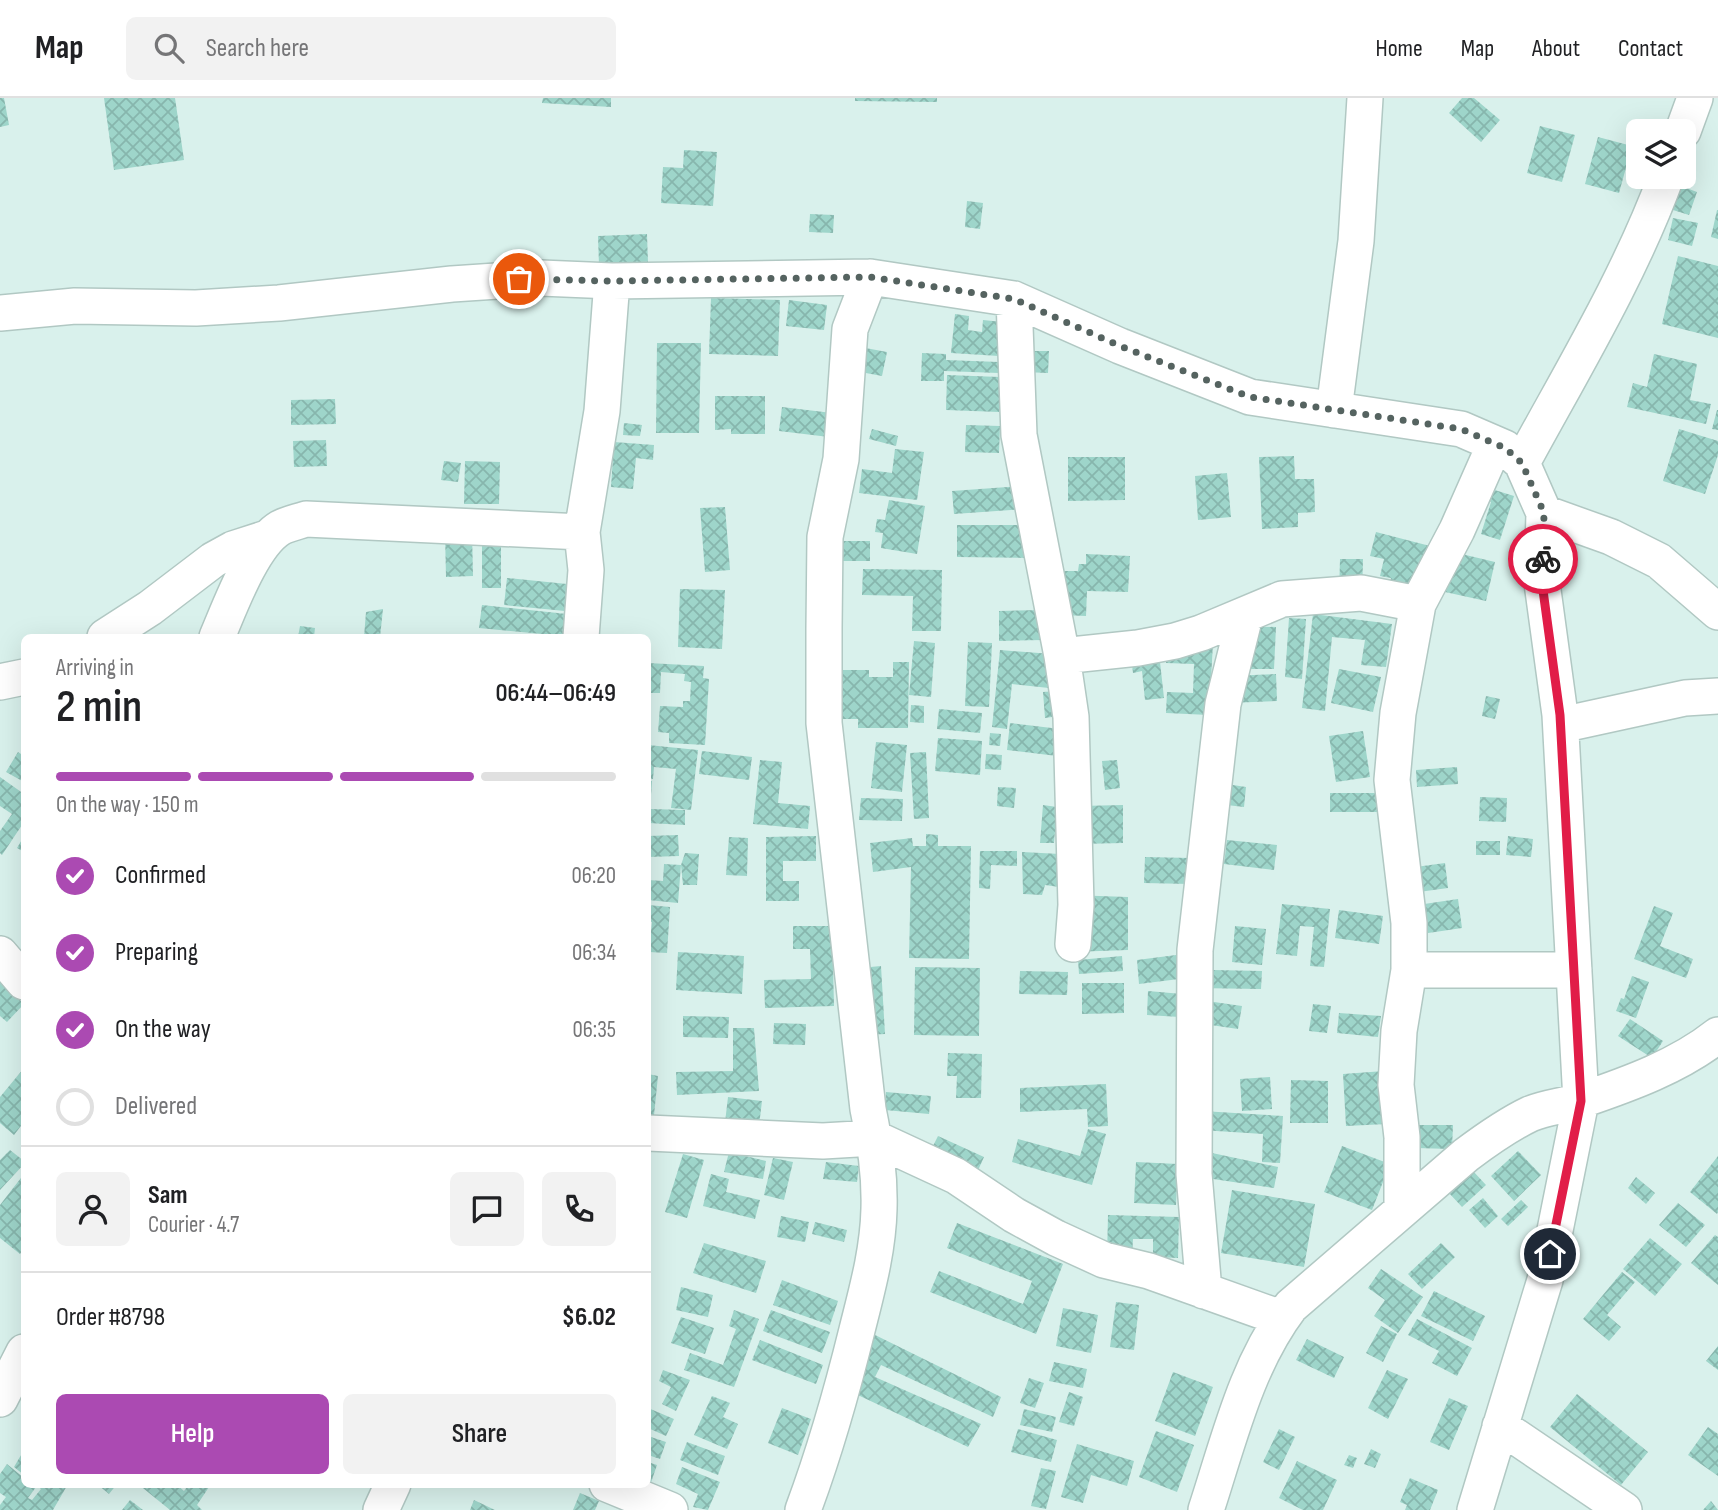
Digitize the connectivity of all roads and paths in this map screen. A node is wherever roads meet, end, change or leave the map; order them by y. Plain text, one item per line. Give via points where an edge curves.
1 (1365, 98) edge
2 (1695, 98) edge
3 (1687, 119) edge
4 (1662, 189) edge
5 (870, 277) junction
6 (612, 281) junction
7 (1014, 299) junction
8 (0, 313) edge
9 (1334, 410) junction
10 (1508, 453) junction
11 (1544, 513) junction
12 (582, 532) junction
13 (267, 538) junction
14 (1418, 604) junction
15 (1718, 612) edge
16 (1245, 616) junction
17 (111, 634) edge
18 (217, 634) edge
19 (581, 634) edge
20 (1062, 656) junction
21 (21, 678) edge
22 (0, 682) edge
23 (1718, 695) edge
24 (1561, 725) junction
25 (1073, 944) dead end
26 (0, 954) edge
27 (1409, 970) junction
28 (1574, 970) junction
29 (21, 978) edge
30 (1718, 1035) edge
31 (1581, 1101) junction
32 (651, 1132) edge
33 (874, 1138) junction
34 (1402, 1210) junction
35 (1204, 1291) junction
36 (1281, 1318) junction
37 (21, 1358) edge
38 (0, 1399) edge
39 (1500, 1426) junction
40 (391, 1488) edge
41 (617, 1488) edge
42 (381, 1510) edge
43 (670, 1510) edge
44 (803, 1510) edge
45 (1206, 1510) edge
46 (1475, 1510) edge
47 (1624, 1510) edge

1 - 9 street via 1356,242
2 - 3 street
4 - 10 street via 1616,289
5 - 6 street
5 - 7 street
5 - 33 street via 850,330 841,459 825,537 824,723
6 - 8 street via 541,278 279,303 196,308 75,306
6 - 12 street via 602,411
7 - 9 street via 1250,397
7 - 20 street via 1019,435
9 - 10 street via 1461,429
10 - 11 street
10 - 14 street via 1457,530
11 - 15 street via 1660,561
11 - 24 street via 1542,583
12 - 13 street via 306,519 281,527
12 - 19 street via 586,570
13 - 17 street via 213,560
13 - 18 street
14 - 16 street via 1361,593 1282,599
14 - 27 street via 1398,713 1392,780 1409,923
16 - 20 street via 1175,641
16 - 35 street via 1223,704 1195,950 1194,1174
20 - 25 street via 1071,716
21 - 22 street
23 - 24 street
24 - 28 street
26 - 29 street
27 - 28 street
27 - 34 street via 1396,1085
28 - 31 street
30 - 31 street via 1697,1051
31 - 34 street via 1532,1113 1494,1135
31 - 39 street via 1545,1280
32 - 33 street via 822,1141
33 - 35 street via 956,1176 1056,1238 1104,1260
33 - 44 street via 879,1210 874,1260 845,1380
34 - 36 street
35 - 36 street
36 - 45 street via 1251,1374
37 - 38 street
39 - 46 street
39 - 47 street
40 - 42 street
41 - 43 street

